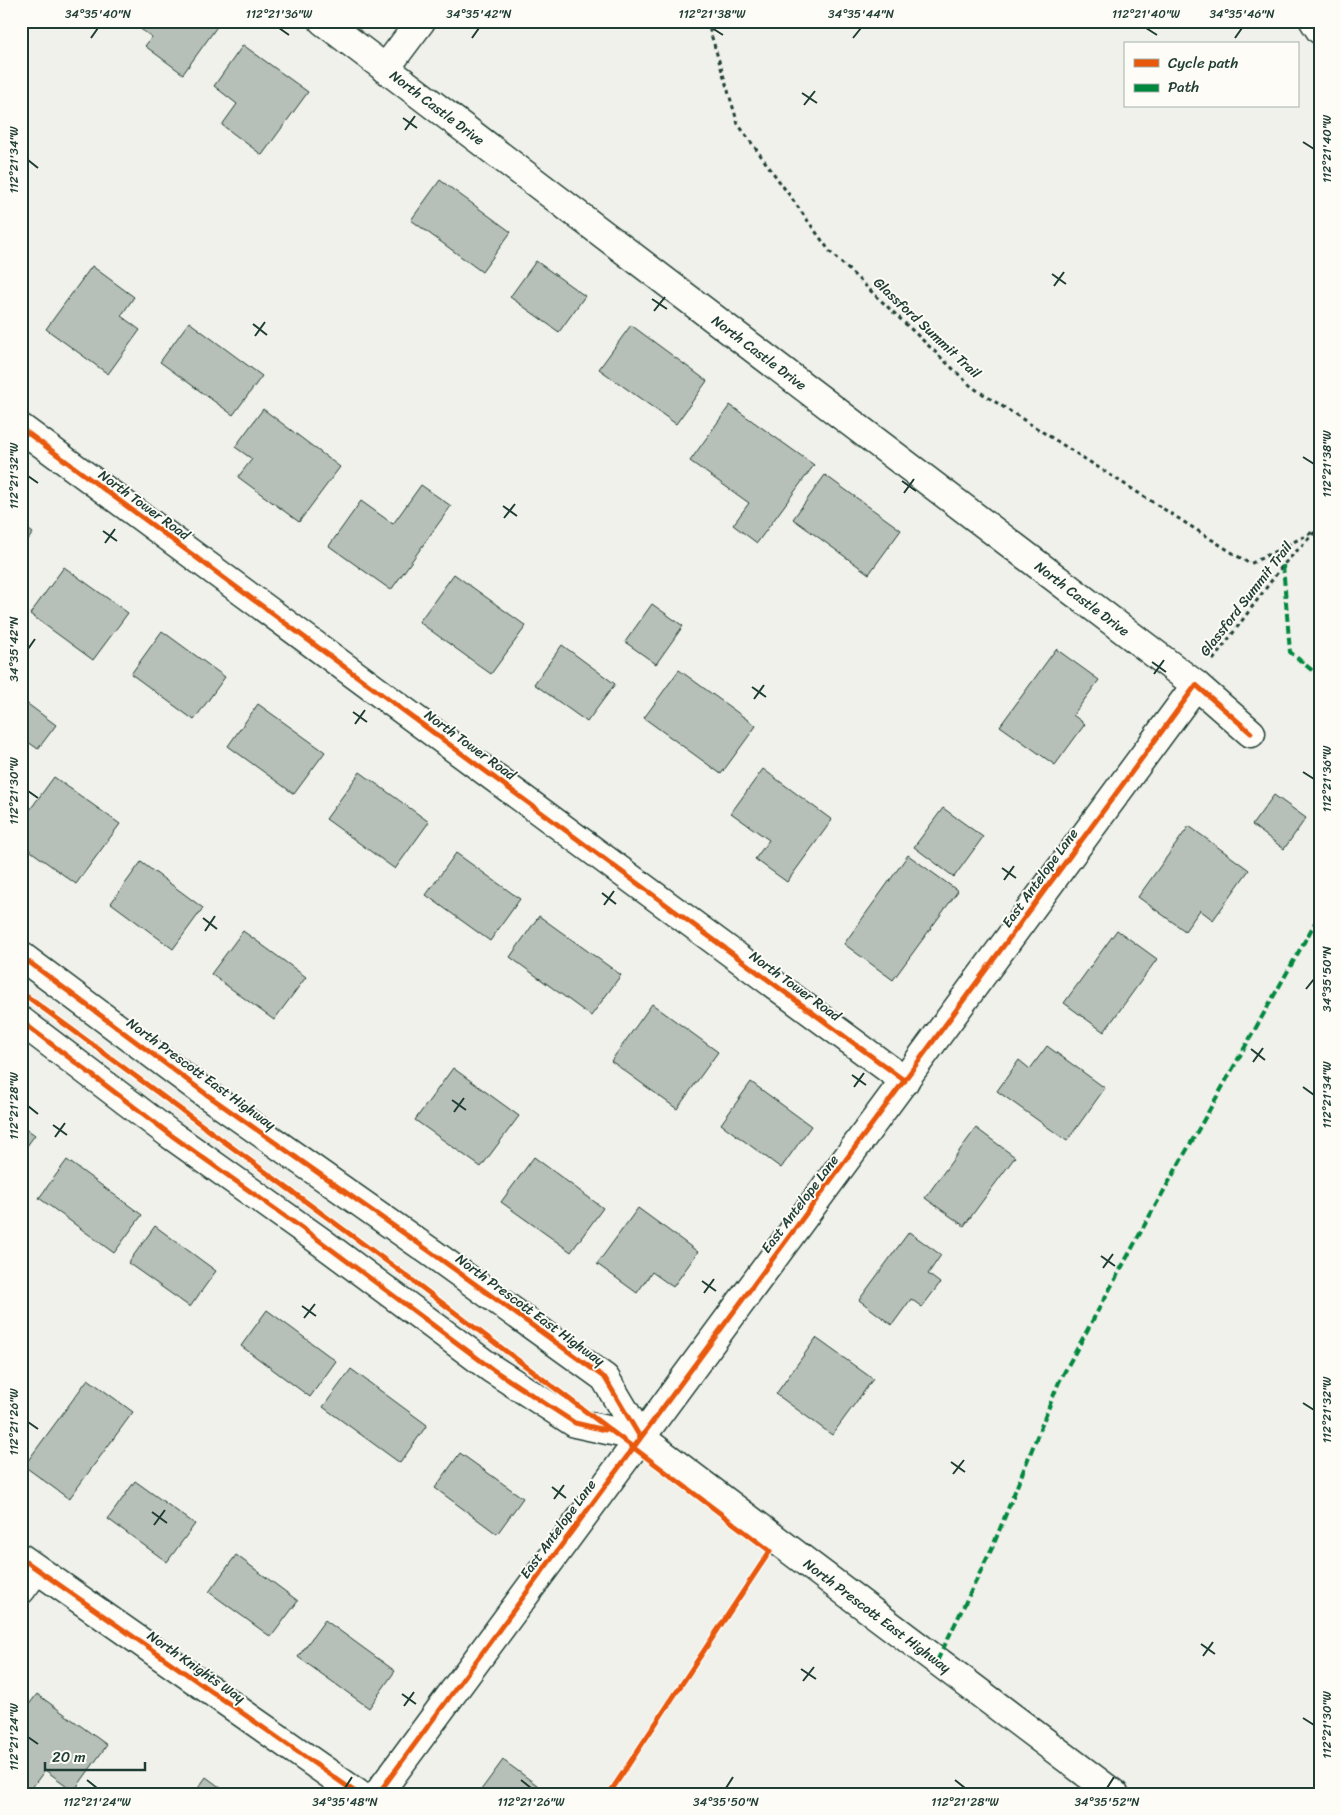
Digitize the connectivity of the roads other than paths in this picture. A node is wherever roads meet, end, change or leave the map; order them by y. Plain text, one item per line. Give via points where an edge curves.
1 (323, 21) edge
2 (421, 21) edge
3 (1314, 21) edge
4 (1320, 30) edge
5 (385, 69) junction
6 (21, 428) edge
7 (1196, 685) junction
8 (1251, 733) dead end
9 (21, 956) edge
10 (21, 1021) edge
11 (905, 1081) junction
12 (640, 1437) junction
13 (26, 1573) edge
14 (358, 1794) edge
15 (378, 1794) edge
16 (1114, 1794) edge

1 - 5 street, North Castle Drive
2 - 5 street
3 - 4 street
5 - 7 street, North Castle Drive
6 - 11 street, North Tower Road
7 - 8 street
7 - 11 street, East Antelope Lane
9 - 12 street, North Prescott East Highway via 206,1094 605,1378
10 - 12 street, North Prescott East Highway via 492,1369 575,1423
11 - 12 street, East Antelope Lane
12 - 15 street, East Antelope Lane
12 - 16 street, North Prescott East Highway
13 - 14 street, North Knights Way

